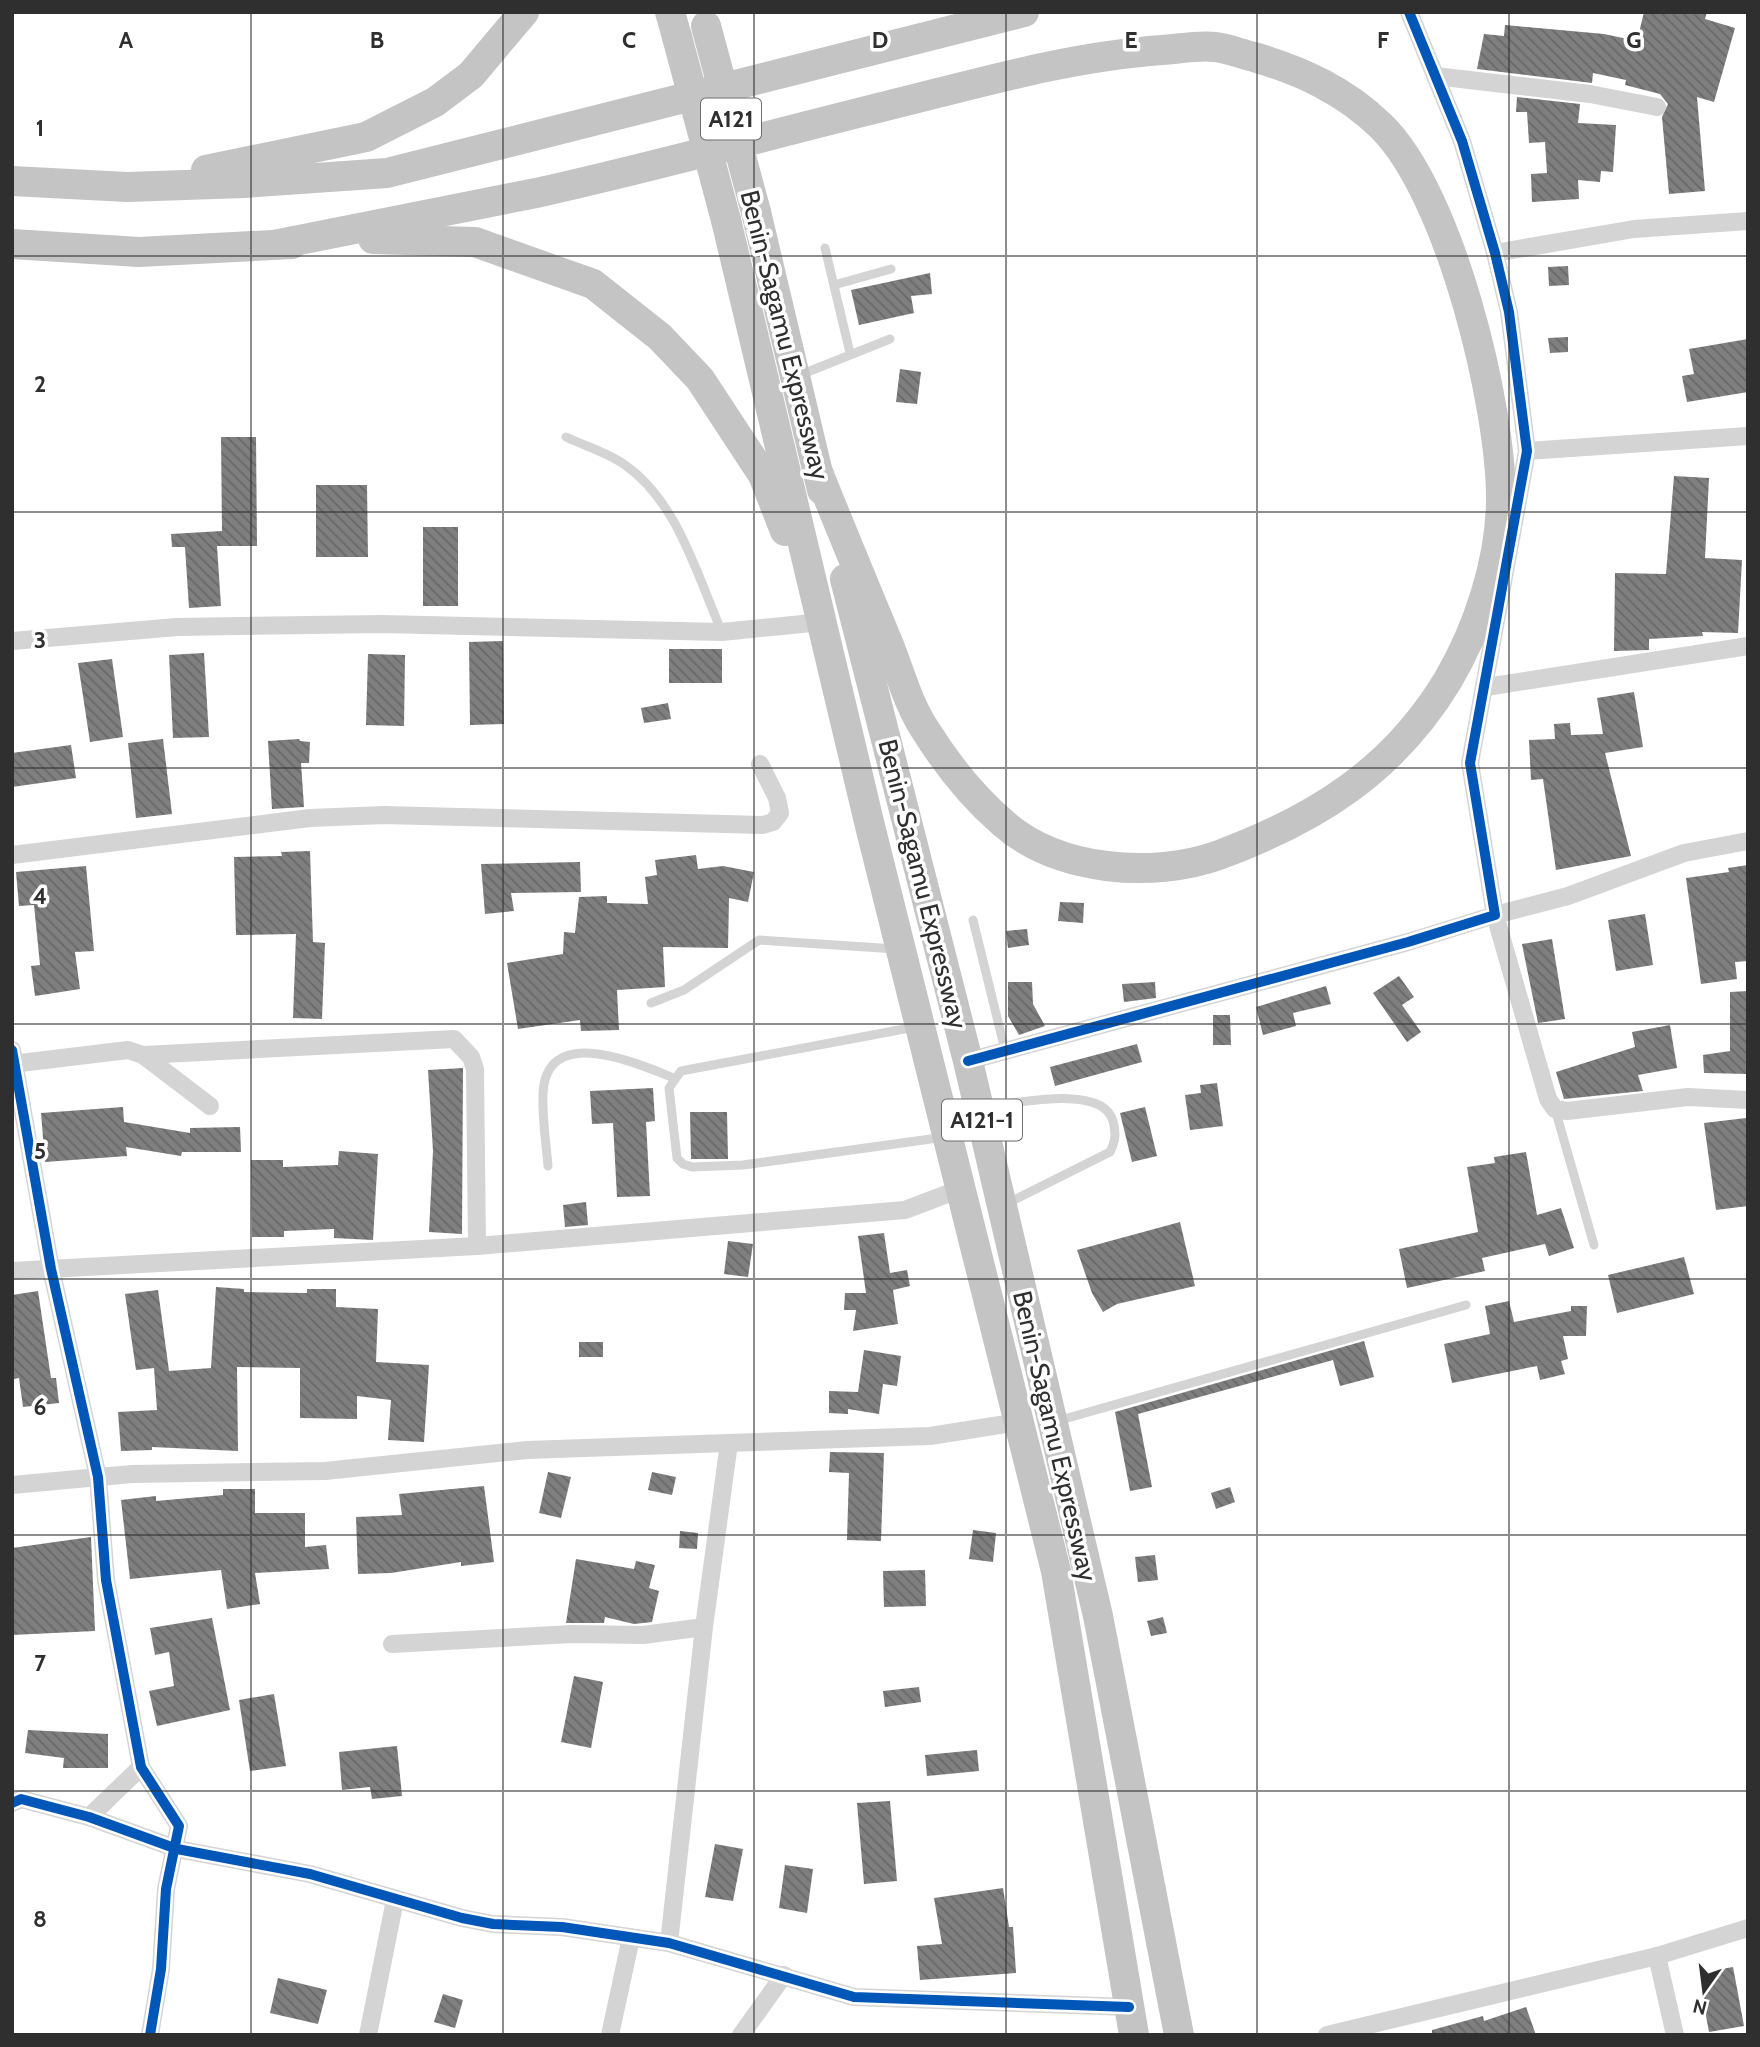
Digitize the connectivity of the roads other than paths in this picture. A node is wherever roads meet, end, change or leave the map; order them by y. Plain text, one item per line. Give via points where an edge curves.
1 (524, 12) edge
2 (1024, 12) edge
3 (1409, 12) edge
4 (704, 19) edge
5 (673, 24) edge
6 (1435, 76) junction
7 (1657, 107) dead end
8 (12, 181) edge
9 (127, 187) junction
10 (755, 212) joint
11 (726, 220) joint
12 (1748, 220) edge
13 (12, 244) edge
14 (274, 245) junction
15 (825, 248) dead end
16 (1495, 253) junction
17 (891, 269) dead end
18 (834, 285) junction
19 (890, 339) dead end
20 (850, 353) junction
21 (795, 377) junction
22 (1748, 436) edge
23 (566, 437) dead end
24 (1527, 451) junction
25 (818, 472) junction
26 (822, 622) junction
27 (722, 632) junction
28 (12, 641) edge
29 (1748, 646) edge
30 (1486, 687) junction
31 (760, 764) dead end
32 (1748, 841) edge
33 (12, 855) edge
34 (1495, 915) junction
35 (973, 920) dead end
36 (901, 950) junction
37 (651, 1003) dead end
38 (920, 1026) junction
39 (1005, 1050) junction
40 (143, 1055) junction
41 (13, 1059) edge
42 (968, 1061) junction
43 (674, 1078) junction
44 (1748, 1100) edge
45 (210, 1106) dead end
46 (979, 1107) junction
47 (1555, 1109) junction
48 (948, 1136) junction
49 (548, 1166) dead end
50 (961, 1189) junction
51 (1001, 1207) junction
52 (1594, 1245) dead end
53 (477, 1246) junction
54 (51, 1269) junction
55 (12, 1271) edge
56 (1466, 1305) dead end
57 (1019, 1422) junction
58 (1052, 1422) junction
59 (729, 1443) junction
60 (98, 1477) junction
61 (12, 1485) edge
62 (704, 1627) junction
63 (392, 1644) dead end
64 (141, 1767) junction
65 (12, 1803) edge
66 (89, 1816) junction
67 (177, 1849) junction
68 (396, 1900) junction
69 (1748, 1928) edge
70 (631, 1938) junction
71 (669, 1943) junction
72 (1657, 1956) junction
73 (784, 1975) junction
74 (1132, 2021) edge
75 (1373, 2030) edge
76 (150, 2035) edge
77 (368, 2035) edge
78 (610, 2035) edge
79 (741, 2035) edge
80 (1179, 2035) edge
81 (1327, 2035) edge
82 (1675, 2035) edge

1 - 9 highway via 471,75 435,102 366,137
2 - 9 highway via 387,173
3 - 6 street
4 - 10 highway, Benin-Sagamu Expressway / A121, bridge
5 - 11 highway, A121, bridge
6 - 7 street via 1590,93
6 - 16 street via 1462,141
8 - 9 highway
10 - 21 highway, Benin-Sagamu Expressway / A121-1
11 - 26 highway, A121-1
12 - 16 street via 1634,229
13 - 14 highway via 139,253
14 - 25 highway via 542,191 1102,54 1214,47 1300,70 1383,127 1414,166 1449,247 1492,396 1501,502 1496,555 1451,675 1416,727 1368,773 1320,811 1260,840 1204,860 1166,867 1115,866 1036,846 1006,826 923,728
14 - 26 highway via 391,238 475,242 593,284 660,337 700,379 762,475
15 - 18 lane
16 - 24 street via 1510,312
17 - 18 lane
18 - 20 lane
19 - 20 lane
20 - 21 lane
21 - 25 highway, Benin-Sagamu Expressway / A121-1
22 - 24 street
23 - 27 lane via 625,464 656,496 679,530
24 - 30 street
25 - 42 highway, Benin-Sagamu Expressway / A121-1
26 - 27 street
26 - 36 highway, A121-1
27 - 28 street via 382,624 177,626
29 - 30 street
30 - 34 street via 1470,764
31 - 33 street via 780,813 763,825 384,815 310,818
32 - 34 street via 1684,853 1568,896
34 - 39 street
34 - 47 street
35 - 39 lane
36 - 37 lane via 759,940 684,990
36 - 38 highway, A121-1
38 - 43 lane via 681,1071
38 - 48 highway, A121-1
39 - 42 street
40 - 41 street via 128,1050
40 - 45 street
40 - 53 street via 454,1039 471,1056 475,1069
41 - 54 street
42 - 46 highway, Benin-Sagamu Expressway / A121-1
43 - 48 lane via 669,1088 677,1158 692,1167 743,1165
43 - 49 lane via 612,1055 575,1054 558,1061 548,1073 543,1092
44 - 47 street via 1688,1097
46 - 51 highway, Benin-Sagamu Expressway / A121-1
46 - 51 lane via 1083,1097 1111,1113 1116,1132 1110,1152
47 - 52 lane
48 - 50 highway, A121-1
50 - 53 street via 905,1210
50 - 57 highway, A121-1
51 - 58 highway, Benin-Sagamu Expressway / A121-1
53 - 54 street
54 - 55 street
54 - 60 street
56 - 58 lane
57 - 59 street via 930,1436
57 - 74 highway, A121-1 via 1056,1571
58 - 80 highway, Benin-Sagamu Expressway / A121-1 via 1098,1616
59 - 60 street via 527,1450 325,1471
59 - 62 street
60 - 61 street
60 - 64 street via 106,1580
62 - 63 street via 643,1635 572,1634
62 - 71 street
64 - 66 street
64 - 67 street via 179,1825
65 - 66 street via 21,1799
66 - 67 street
67 - 68 street via 310,1874
67 - 76 street via 166,1889 161,1969
68 - 70 street via 493,1924 562,1927
68 - 77 street
69 - 72 street
70 - 71 street
70 - 78 street
71 - 73 street
72 - 75 street
72 - 82 street
73 - 74 street via 854,1997
73 - 79 street
75 - 81 street

